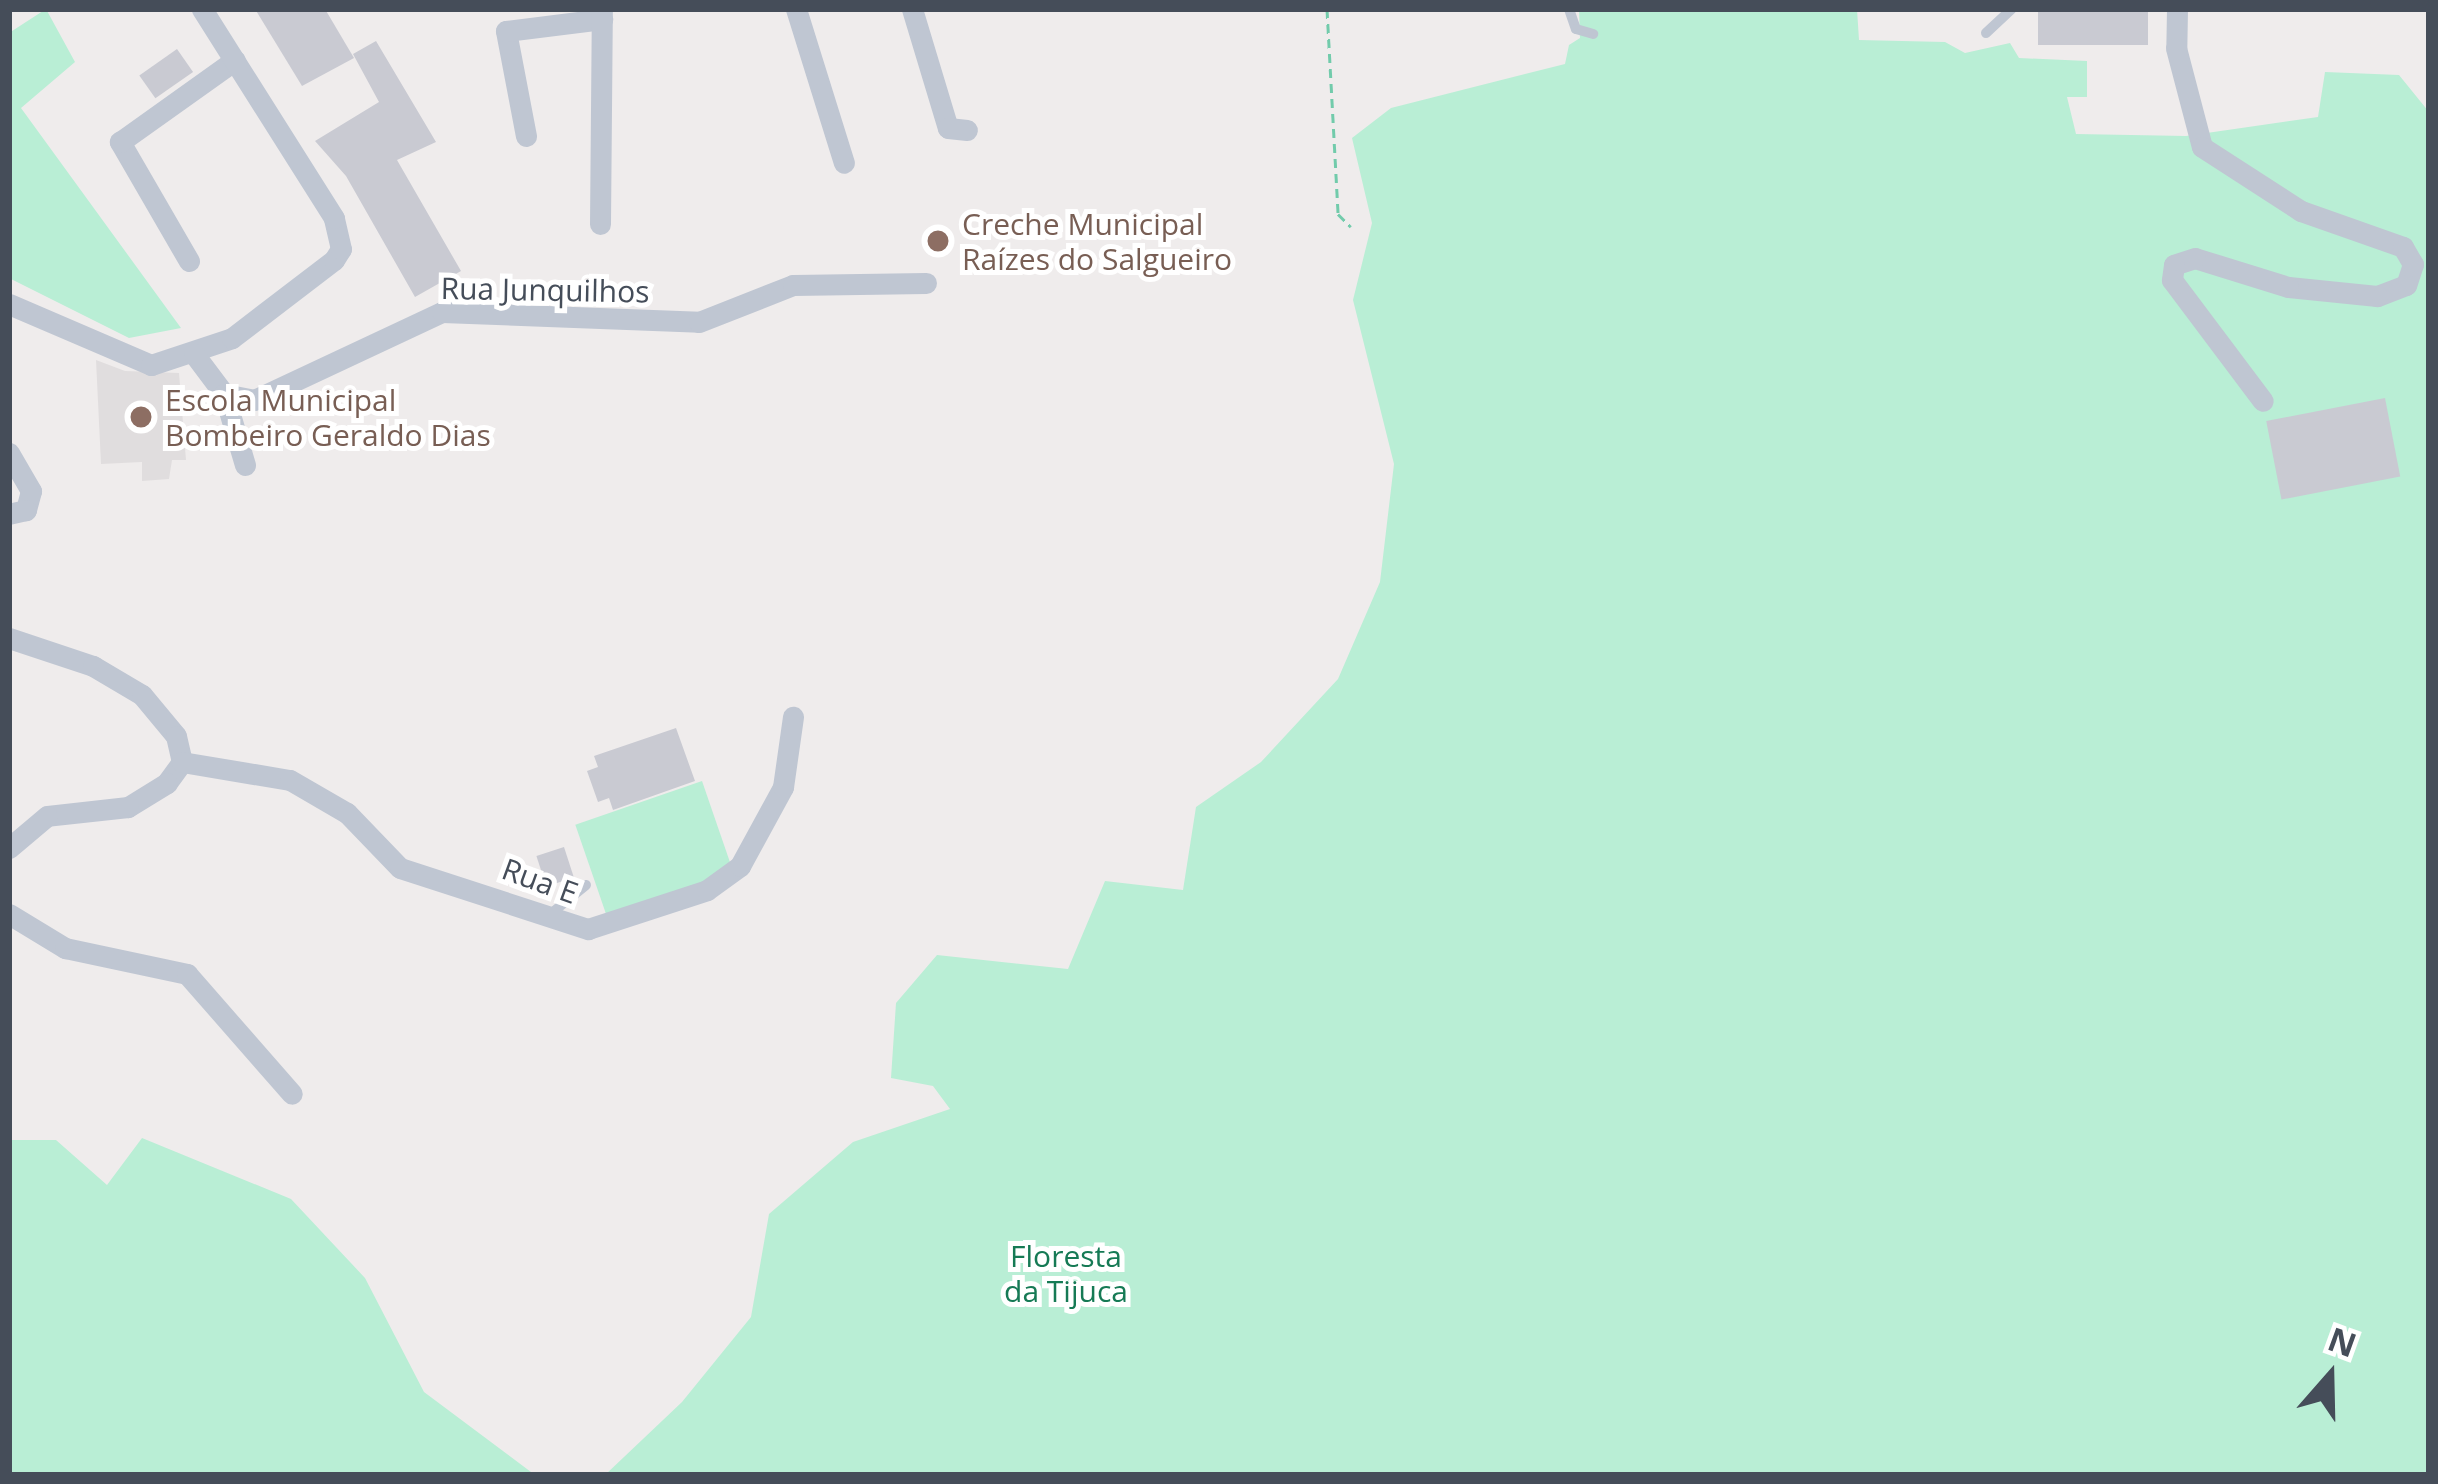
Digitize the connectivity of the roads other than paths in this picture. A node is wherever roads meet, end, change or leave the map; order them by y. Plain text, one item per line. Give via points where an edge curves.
1 (202, 9) edge
2 (796, 9) edge
3 (912, 9) edge
4 (1569, 9) edge
5 (2012, 9) edge
6 (2177, 9) edge
7 (602, 14) edge
8 (1986, 33) dead end
9 (1593, 34) dead end
10 (235, 60) junction
11 (967, 130) dead end
12 (526, 136) dead end
13 (844, 163) dead end
14 (600, 224) dead end
15 (189, 261) dead end
16 (926, 283) dead end
17 (9, 304) edge
18 (194, 354) junction
19 (224, 394) junction
20 (2263, 401) dead end
21 (9, 453) edge
22 (245, 465) dead end
23 (9, 514) edge
24 (9, 638) edge
25 (793, 717) dead end
26 (182, 762) junction
27 (9, 848) edge
28 (586, 885) dead end
29 (9, 914) edge
30 (546, 918) junction
31 (292, 1094) dead end

1 - 10 street
2 - 13 street
3 - 11 street via 948,128
4 - 9 lane via 1576,29
5 - 8 lane
6 - 20 street via 2179,66 2202,147 2301,211 2403,247 2413,264 2406,285 2377,296 2288,287 2195,258 2174,265 2172,280
7 - 12 street via 506,31
7 - 14 street
10 - 15 street via 120,142
10 - 18 street via 322,194 341,249 283,303
16 - 19 street, Rua Junquilhos via 793,285 699,322 442,312 273,394
17 - 18 street via 124,358 152,364
18 - 19 street
19 - 22 street
21 - 23 street via 31,491 26,510
24 - 26 street via 93,666 142,695 176,736
25 - 30 street, Rua E via 783,787 727,878 609,927
26 - 27 street via 167,783 128,808 47,816
26 - 30 street, Rua E via 240,767 302,785 347,813 400,868
28 - 30 lane
29 - 31 street via 64,948 187,974

